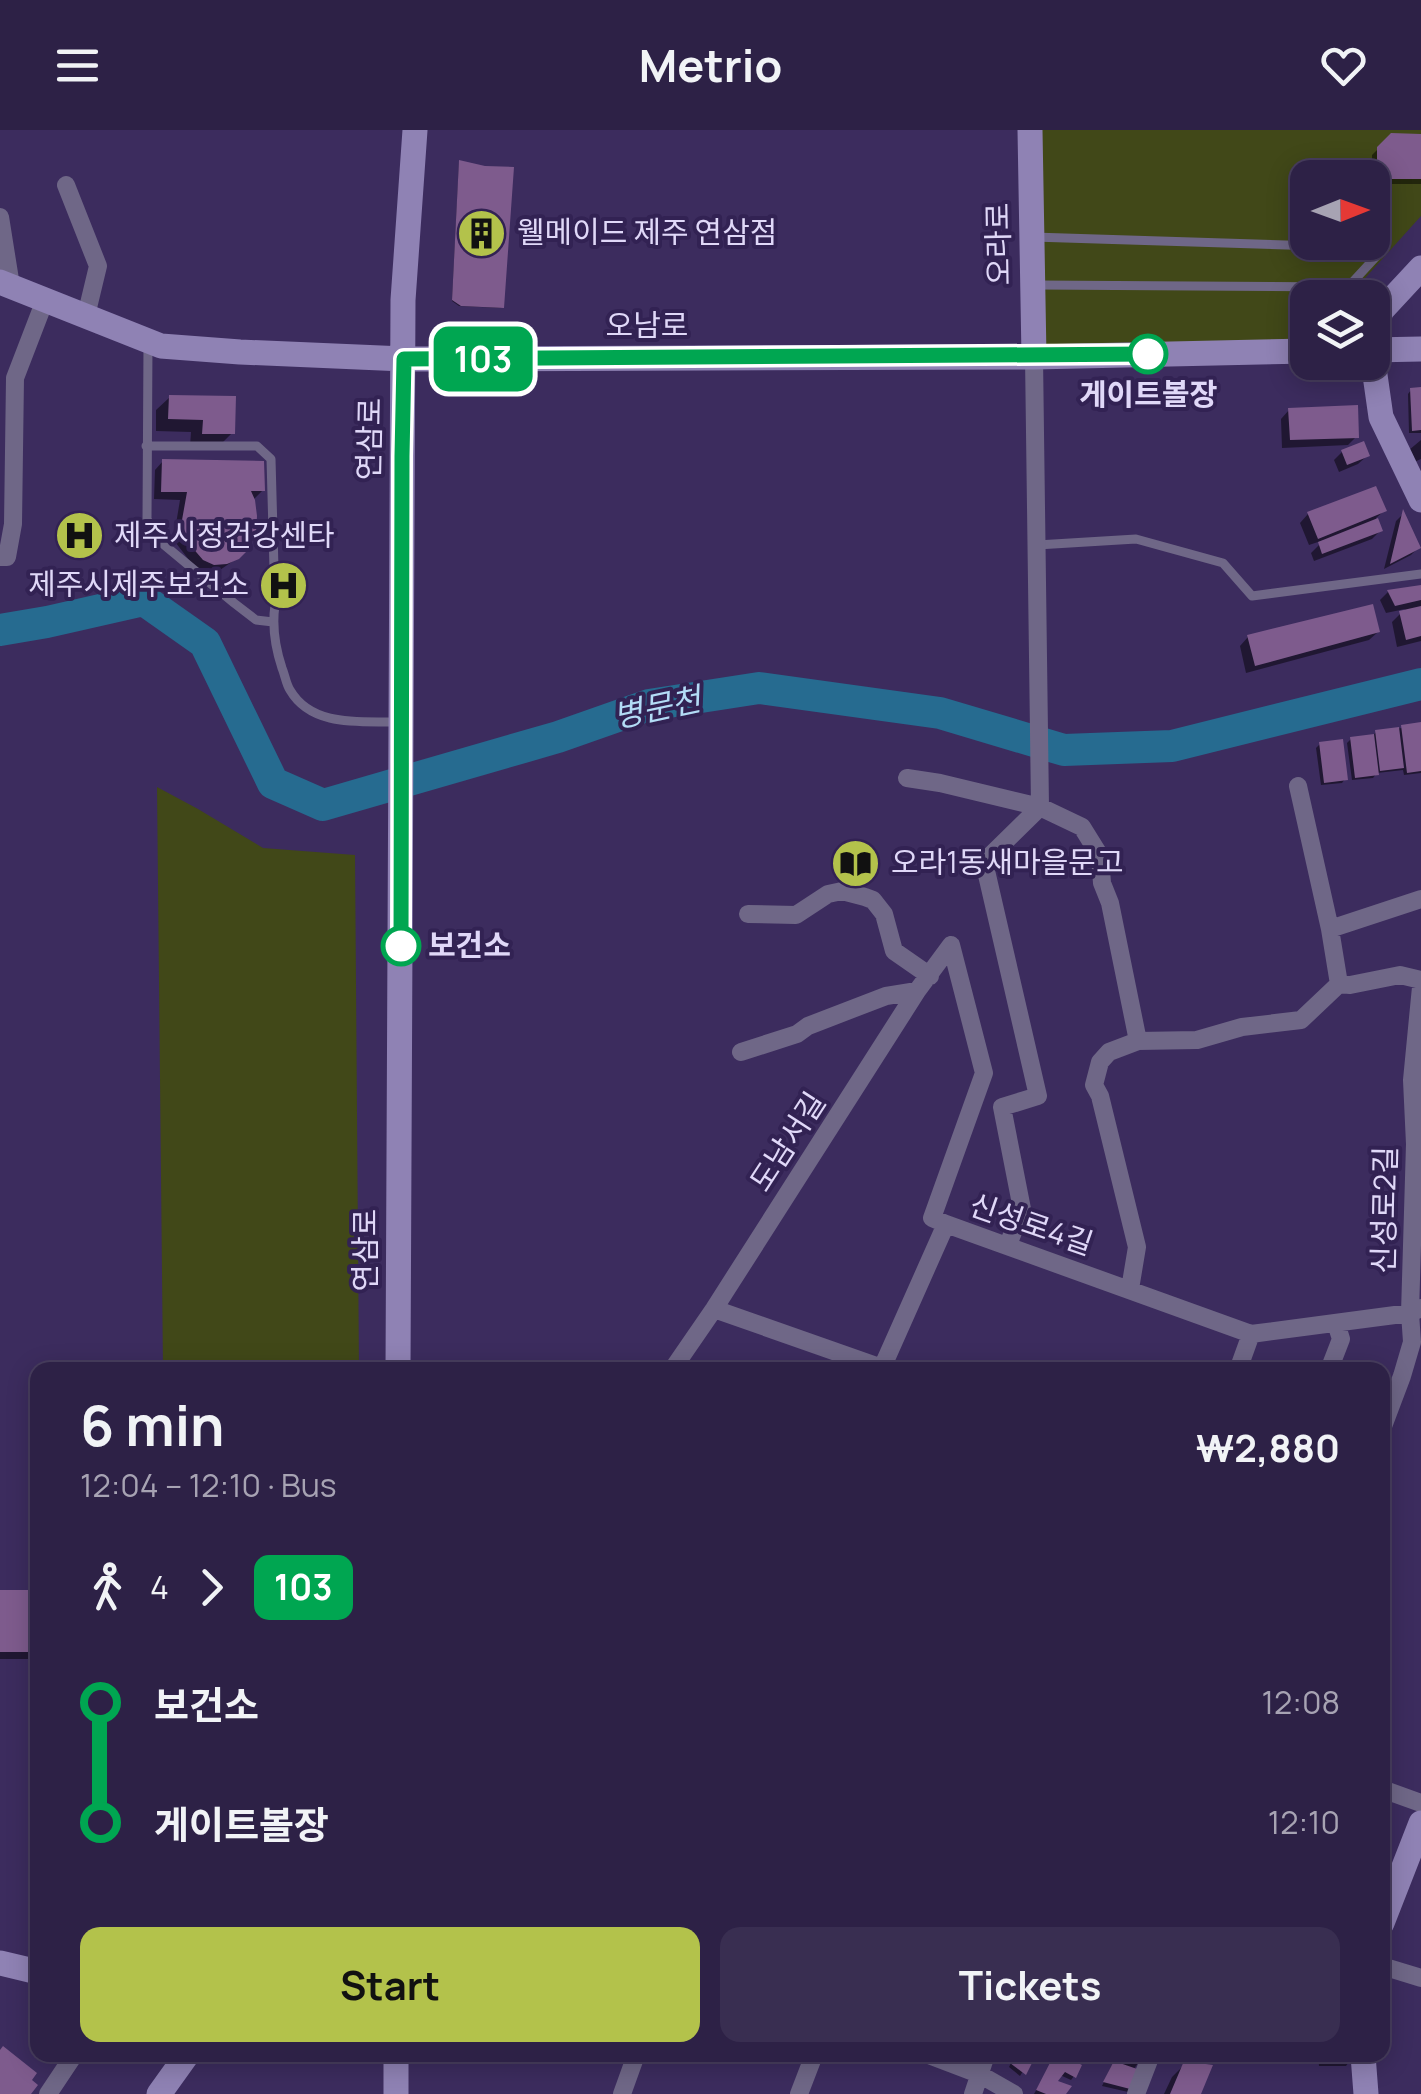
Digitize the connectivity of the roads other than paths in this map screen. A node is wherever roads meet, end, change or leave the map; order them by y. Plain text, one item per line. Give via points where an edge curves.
1 (414, 130) edge
2 (1030, 130) edge
3 (66, 185) dead end
4 (0, 217) edge
5 (1030, 237) junction
6 (1421, 268) edge
7 (6, 284) edge
8 (1032, 285) junction
9 (45, 300) junction
10 (1390, 302) edge
11 (86, 316) junction
12 (148, 340) junction
13 (1421, 350) edge
14 (1290, 351) edge
15 (1390, 351) edge
16 (1034, 356) junction
17 (404, 359) junction
18 (7, 374) edge
19 (1376, 380) edge
20 (146, 446) junction
21 (1421, 500) edge
22 (1037, 545) junction
23 (0, 557) edge
24 (1421, 574) edge
25 (273, 622) junction
26 (402, 722) junction
27 (906, 778) dead end
28 (1298, 786) dead end
29 (1040, 807) junction
30 (1421, 899) edge
31 (748, 914) dead end
32 (1330, 929) junction
33 (930, 976) junction
34 (1339, 984) junction
35 (1421, 984) edge
36 (918, 991) junction
37 (1138, 1041) junction
38 (741, 1052) dead end
39 (946, 1224) junction
40 (1008, 1245) junction
41 (1130, 1289) junction
42 (714, 1308) junction
43 (1416, 1310) edge
44 (1336, 1322) junction
45 (1251, 1334) junction
46 (398, 1362) edge
47 (677, 1362) edge
48 (865, 1362) edge
49 (888, 1362) edge
50 (1241, 1362) edge
51 (1332, 1362) edge
52 (1390, 1408) edge
53 (1390, 1792) edge
54 (1421, 1803) edge
55 (1420, 1829) edge
56 (1390, 1901) edge
57 (0, 1963) edge
58 (1390, 1968) edge
59 (30, 1970) edge
60 (1421, 1978) edge
61 (69, 2062) edge
62 (396, 2062) edge
63 (633, 2062) edge
64 (811, 2062) edge
65 (948, 2062) edge
66 (984, 2062) edge
67 (1148, 2062) edge
68 (1364, 2062) edge
69 (980, 2074) junction
70 (48, 2094) edge
71 (396, 2094) edge
72 (622, 2094) edge
73 (799, 2094) edge
74 (972, 2094) edge
75 (1014, 2094) edge
76 (1136, 2094) edge
77 (1366, 2094) edge

1 - 17 street, 연삼로
2 - 5 street, 오라로
3 - 11 street via 98,266
4 - 7 street
5 - 8 street, 오라로
5 - 8 lane via 1384,248 1348,287
6 - 10 street
7 - 9 street, 오남로
8 - 16 street, 오라로
9 - 11 street, 오남로
9 - 18 street
11 - 12 street, 오남로
12 - 17 street, 오남로 via 240,352
12 - 20 lane
13 - 15 street
14 - 16 street, 오남로
16 - 17 street, 오남로
16 - 22 street
17 - 26 street, 연삼로
18 - 23 street via 13,524 7,556
19 - 21 street via 1382,417
20 - 25 lane via 147,519 157,539 256,620
20 - 25 lane via 257,446 271,459
22 - 24 lane via 1136,540 1223,563 1252,596
22 - 29 street
25 - 26 lane via 290,691 308,710 332,720
26 - 46 street, 연삼로
27 - 29 street
28 - 32 street
29 - 37 street via 1082,827 1100,856
29 - 40 street via 984,862 1038,1096 1002,1107 1022,1209
30 - 32 street
31 - 33 street via 796,915 828,894 865,896 884,914 894,951
32 - 34 street
33 - 36 street, 도남서길
33 - 39 street, 도남서길 via 951,945 984,1073 932,1218
34 - 35 street via 1400,975
34 - 37 street via 1301,1020 1196,1040
35 - 43 street, 신성로2길 via 1412,1080
36 - 38 street via 868,1002
36 - 42 street, 도남서길
37 - 41 street via 1109,1052 1094,1085 1137,1247
39 - 40 street, 신성로4길
39 - 49 street, 신성로4길
40 - 41 street, 신성로4길
41 - 45 street, 신성로4길
42 - 47 street, 도남서길
42 - 48 street, 신성로4길
43 - 44 street, 신성로4길
43 - 52 street, 신성로2길
44 - 45 street, 신성로4길
44 - 51 street via 1341,1340
45 - 50 street
53 - 54 street
55 - 56 street
57 - 59 street
58 - 60 street
61 - 70 street
62 - 71 street
63 - 72 street
64 - 73 street
65 - 69 street
66 - 69 street
67 - 76 street
68 - 77 street
69 - 74 street
69 - 75 street

